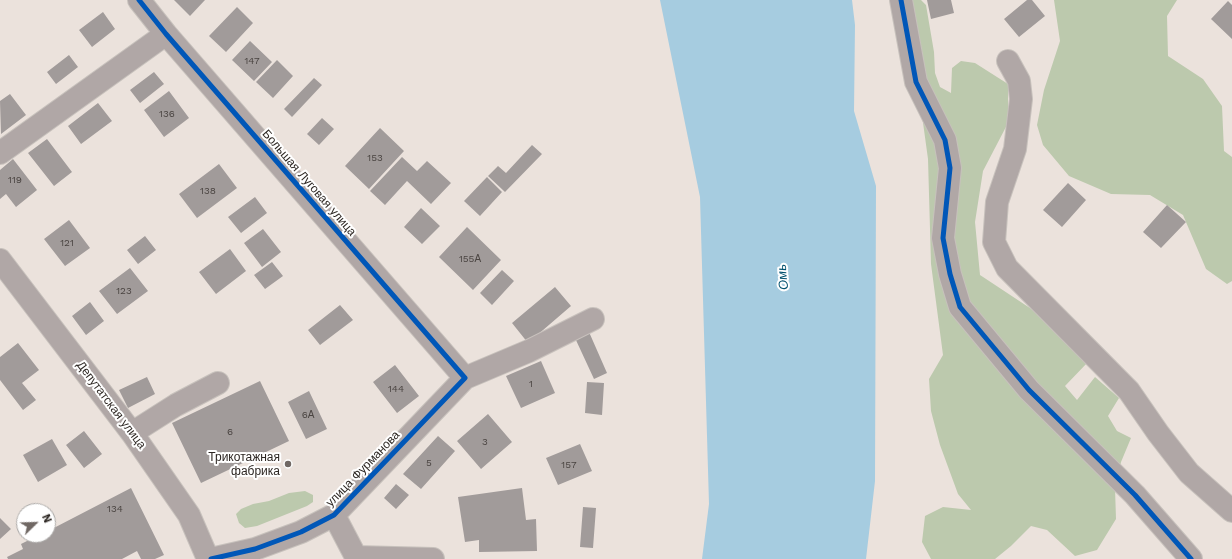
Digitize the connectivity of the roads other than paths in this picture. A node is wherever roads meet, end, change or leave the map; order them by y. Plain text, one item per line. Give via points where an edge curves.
1 (139, 0) edge
2 (901, 0) edge
3 (166, 34) junction
4 (1008, 61) dead end
5 (0, 153) edge
6 (0, 260) edge
7 (593, 319) dead end
8 (465, 378) junction
9 (218, 383) dead end
10 (132, 434) junction
11 (1232, 511) edge
12 (334, 515) junction
13 (357, 558) edge
14 (210, 559) edge
15 (433, 559) edge
16 (1190, 559) edge

1 - 3 street, Большая Луговая улица
2 - 16 street via 916,82 945,140 950,168 943,238 960,307 1029,390 1135,495
3 - 5 street
3 - 8 street, Большая Луговая улица
4 - 11 street via 1019,81 1020,99 1015,149 997,202 994,242 1008,268 1129,391 1189,473
6 - 10 street, Депутатская улица
7 - 8 street via 529,351
8 - 12 street, улица Фурманова
9 - 10 street via 176,405
10 - 14 street, Депутатская улица via 189,515
12 - 13 street
12 - 14 street, улица Фурманова via 301,532 261,546
13 - 15 street

